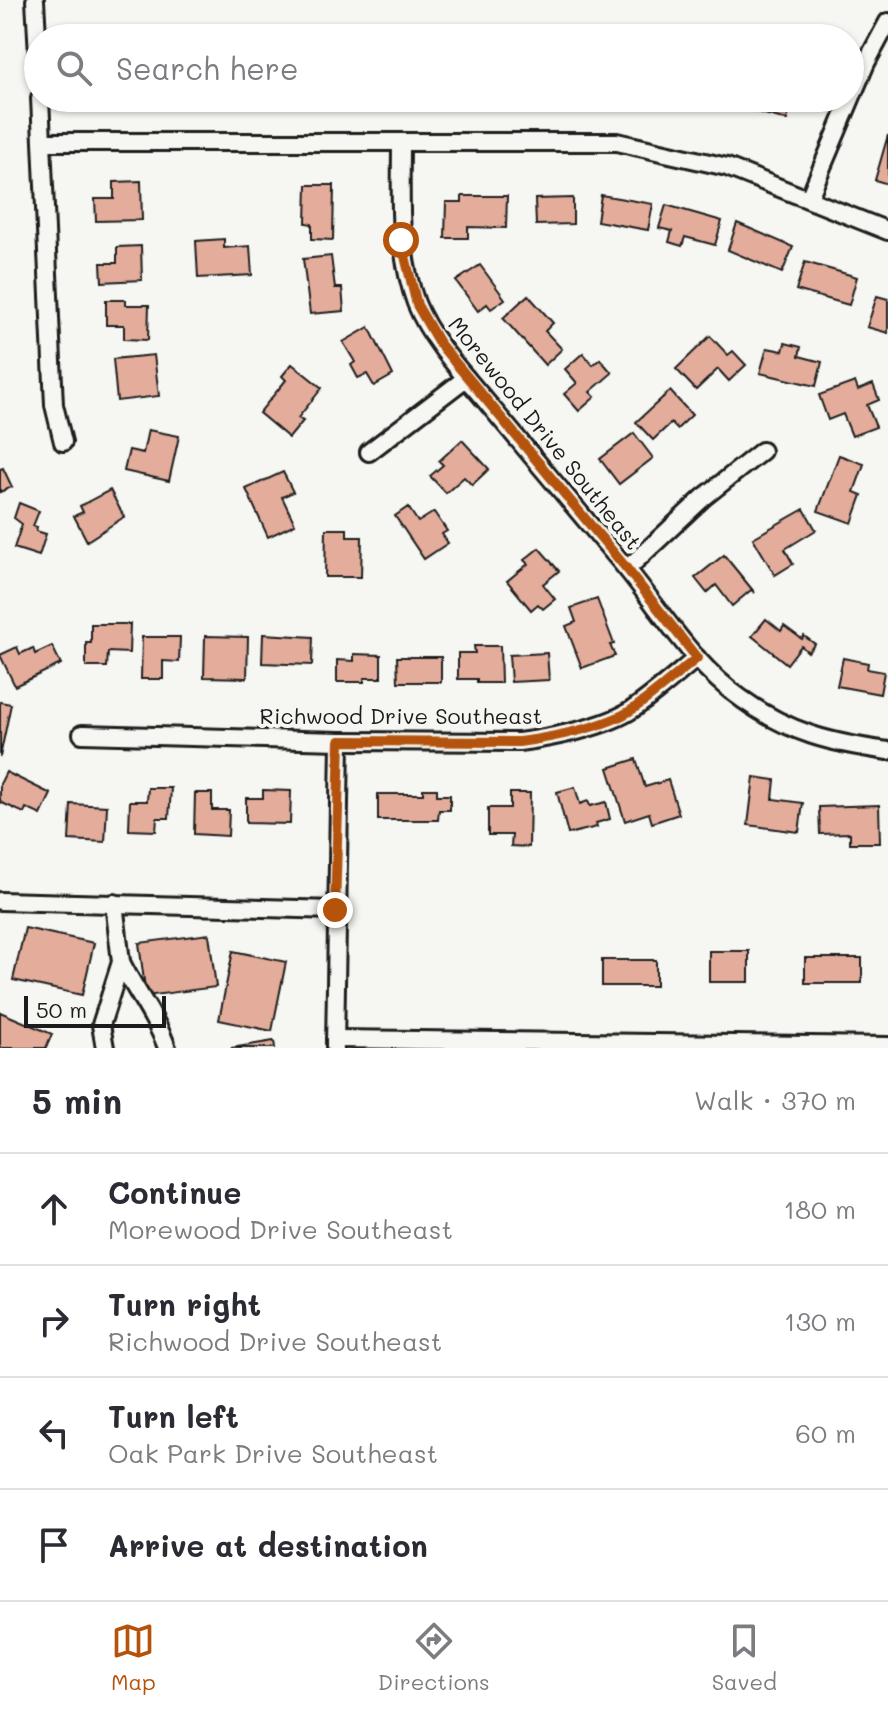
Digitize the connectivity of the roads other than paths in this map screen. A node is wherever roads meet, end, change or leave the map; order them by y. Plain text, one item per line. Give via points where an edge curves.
1 (35, 0) edge
2 (888, 22) edge
3 (36, 24) edge
4 (864, 68) edge
5 (41, 112) edge
6 (845, 112) edge
7 (43, 142) junction
8 (401, 142) junction
9 (809, 198) junction
10 (888, 231) edge
11 (466, 378) junction
12 (63, 442) dead end
13 (762, 451) dead end
14 (369, 452) dead end
15 (627, 569) junction
16 (697, 658) junction
17 (82, 734) dead end
18 (340, 741) junction
19 (888, 751) edge
20 (0, 901) edge
21 (114, 903) junction
22 (335, 910) junction
23 (121, 962) junction
24 (335, 1044) edge
25 (888, 1046) edge
26 (105, 1048) edge
27 (167, 1048) edge

1 - 3 street
2 - 4 street
5 - 7 street
6 - 9 street
7 - 8 street
7 - 12 street via 54,405
8 - 9 street via 617,142 727,167
8 - 11 street, Morewood Drive Southeast via 401,240 417,305
9 - 10 street
11 - 14 street
11 - 15 street, Morewood Drive Southeast
13 - 15 street
15 - 16 street, Morewood Drive Southeast
16 - 18 street, Richwood Drive Southeast via 630,711 548,738
16 - 19 street, Morewood Drive Southeast via 740,698 795,731
17 - 18 street, Richwood Drive Southeast
18 - 22 street
20 - 21 street
21 - 22 street
21 - 23 street
22 - 24 street
23 - 26 street via 101,1025
23 - 27 street
24 - 25 street

